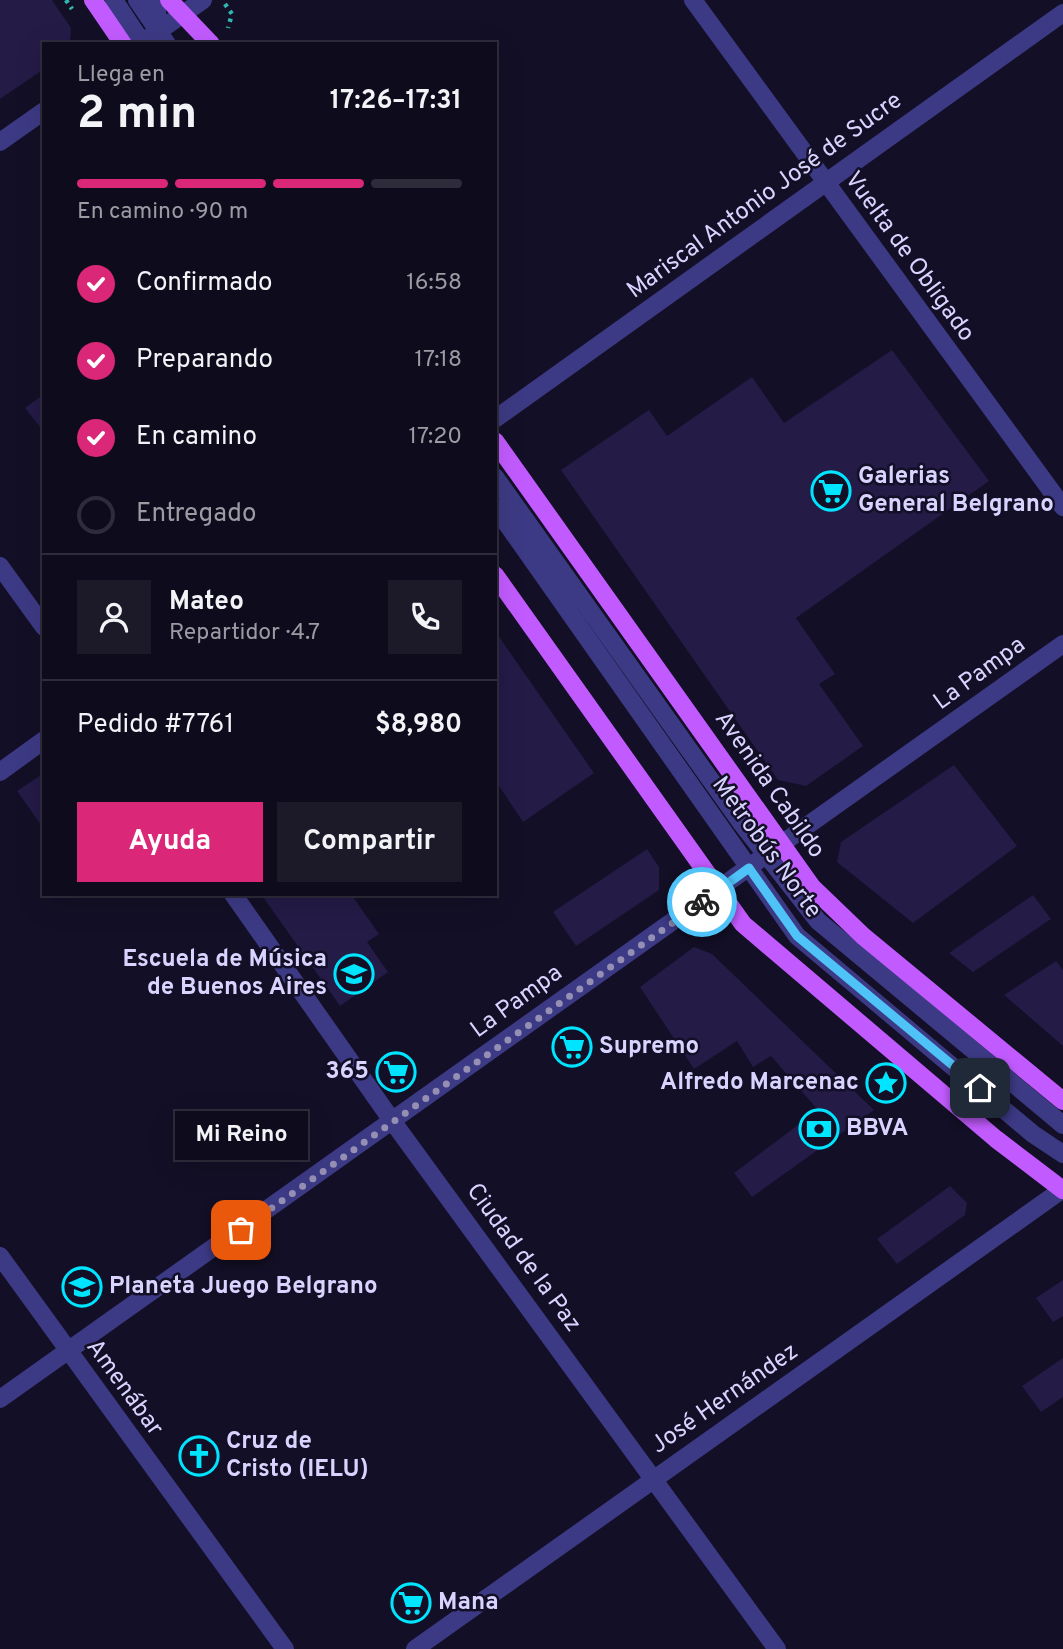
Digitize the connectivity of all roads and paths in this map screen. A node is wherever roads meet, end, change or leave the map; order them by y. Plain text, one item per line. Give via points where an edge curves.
1 (93, 0) edge
2 (114, 0) edge
3 (137, 0) edge
4 (156, 0) edge
5 (169, 0) edge
6 (203, 0) edge
7 (223, 0) edge
8 (694, 0) edge
9 (1063, 13) edge
10 (183, 14) junction
11 (228, 27) dead end
12 (163, 37) edge
13 (121, 42) edge
14 (141, 42) edge
15 (146, 42) edge
16 (209, 42) edge
17 (42, 112) edge
18 (0, 142) edge
19 (825, 183) junction
20 (497, 418) edge
21 (497, 444) edge
22 (497, 480) edge
23 (1063, 507) edge
24 (497, 510) edge
25 (0, 566) edge
26 (497, 578) edge
27 (42, 624) edge
28 (1063, 644) edge
29 (42, 741) edge
30 (0, 772) edge
31 (782, 845) junction
32 (766, 856) junction
33 (749, 868) junction
34 (719, 890) junction
35 (234, 896) edge
36 (1063, 1101) edge
37 (393, 1122) junction
38 (1063, 1125) edge
39 (1063, 1154) edge
40 (1062, 1189) edge
41 (0, 1256) edge
42 (67, 1352) junction
43 (0, 1399) edge
44 (654, 1479) junction
45 (285, 1649) edge
46 (415, 1649) edge
47 (777, 1649) edge

1 - 13 main road
2 - 14 street
3 - 12 street
4 - 12 street
5 - 10 main road
6 - 10 street
7 - 11 path via 232,14
8 - 19 street, Vuelta de Obligado
9 - 19 street, Mariscal Antonio José de Sucre
10 - 12 street
10 - 16 main road
12 - 15 street
17 - 18 street
19 - 20 street, Mariscal Antonio José de Sucre
19 - 23 street, Vuelta de Obligado
21 - 31 main road, Avenida Cabildo
22 - 32 street, Metrobús Norte
24 - 33 street, Metrobús Norte
25 - 27 street
26 - 34 main road
28 - 31 street, La Pampa
29 - 30 street
31 - 32 street, La Pampa
31 - 36 main road, Avenida Cabildo via 833,909
32 - 33 street, La Pampa
32 - 38 street, Metrobús Norte via 818,921
33 - 34 street, La Pampa
33 - 39 street, Metrobús Norte via 771,903 814,951
34 - 37 street, La Pampa
34 - 40 main road via 743,924 768,948
35 - 37 street, Ciudad de la Paz
37 - 42 street, La Pampa
37 - 44 street, Ciudad de la Paz
40 - 44 street, José Hernández
41 - 42 street, Amenábar
42 - 43 street, La Pampa
42 - 45 street, Amenábar
44 - 46 street, José Hernández
44 - 47 street, Ciudad de la Paz

